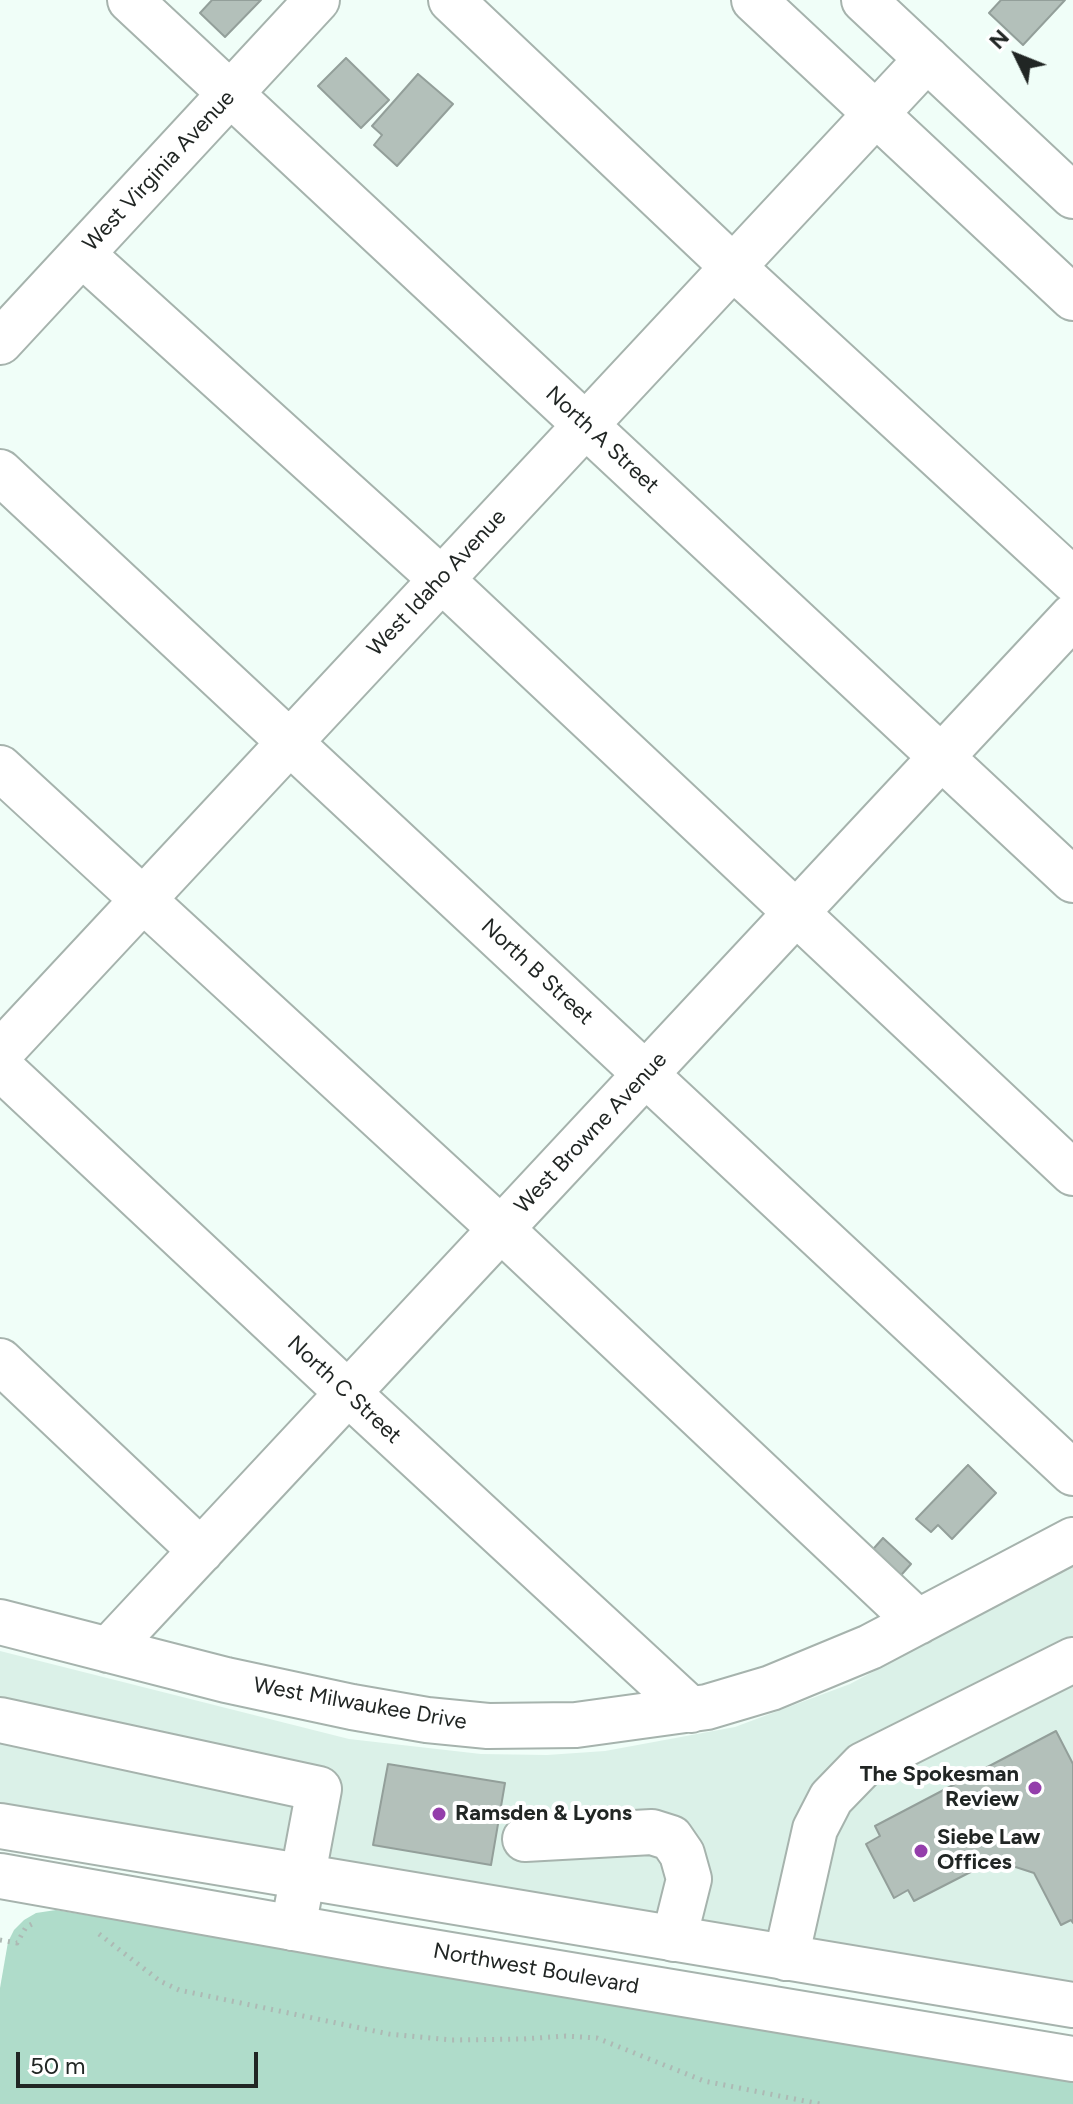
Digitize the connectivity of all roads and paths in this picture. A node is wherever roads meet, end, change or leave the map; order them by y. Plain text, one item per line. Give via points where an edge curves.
1 (130, 0) edge
2 (317, 0) edge
3 (451, 0) edge
4 (754, 0) edge
5 (864, 0) edge
6 (927, 59) junction
7 (231, 95) junction
8 (876, 114) junction
9 (1073, 196) edge
10 (82, 254) junction
11 (733, 267) junction
12 (1073, 298) edge
13 (0, 342) edge
14 (585, 425) junction
15 (0, 472) edge
16 (441, 579) junction
17 (1073, 580) edge
18 (1073, 616) edge
19 (289, 742) junction
20 (942, 757) junction
21 (0, 768) edge
22 (1073, 880) edge
23 (142, 900) junction
24 (796, 913) junction
25 (0, 1053) edge
26 (0, 1067) edge
27 (646, 1074) junction
28 (1073, 1173) edge
29 (501, 1229) junction
30 (0, 1361) edge
31 (349, 1394) junction
32 (1073, 1473) edge
33 (1073, 1540) edge
34 (201, 1551) junction
35 (0, 1622) edge
36 (918, 1622) junction
37 (108, 1650) junction
38 (1070, 1669) edge
39 (691, 1710) junction
40 (0, 1720) edge
41 (0, 1826) edge
42 (525, 1839) dead end
43 (0, 1876) edge
44 (302, 1878) junction
45 (43, 1919) dead end
46 (293, 1928) junction
47 (92, 1930) dead end
48 (674, 1939) junction
49 (0, 1940) edge
50 (786, 1958) junction
51 (1073, 2005) edge
52 (1073, 2059) edge
53 (820, 2104) edge

1 - 7 street, North A Street
2 - 7 street, West Virginia Avenue
3 - 11 street
4 - 8 street
5 - 6 street
6 - 8 street, West Idaho Avenue
6 - 9 street
7 - 10 street, West Virginia Avenue
7 - 14 street, North A Street
8 - 11 street, West Idaho Avenue
8 - 12 street
10 - 13 street, West Virginia Avenue
10 - 16 street
11 - 14 street, West Idaho Avenue
11 - 17 street
14 - 16 street, West Idaho Avenue
14 - 20 street, North A Street
15 - 19 street, North B Street
16 - 19 street, West Idaho Avenue
16 - 24 street
18 - 20 street, West Browne Avenue
19 - 23 street, West Idaho Avenue
19 - 27 street, North B Street
20 - 22 street, North A Street
20 - 24 street, West Browne Avenue
21 - 23 street
23 - 25 street, West Idaho Avenue
23 - 29 street
24 - 27 street, West Browne Avenue
24 - 28 street
26 - 31 street, North C Street
27 - 29 street, West Browne Avenue
27 - 32 street, North B Street
29 - 31 street, West Browne Avenue
29 - 36 street
30 - 34 street
31 - 34 street, West Browne Avenue
31 - 39 street, North C Street
33 - 36 street, West Milwaukee Drive
34 - 37 street, West Browne Avenue
35 - 37 street, West Milwaukee Drive
36 - 39 street, West Milwaukee Drive via 771,1688
37 - 39 street, West Milwaukee Drive via 352,1707 488,1726 576,1725
38 - 50 street via 863,1765 831,1798 815,1829
40 - 44 street via 319,1789
41 - 44 street
42 - 48 street via 652,1832 671,1838 689,1879
43 - 46 street, Northwest Boulevard
44 - 46 street
44 - 48 street
45 - 49 path via 26,1927 17,1943
46 - 52 street, Northwest Boulevard
47 - 53 path via 179,1990 389,2034 452,2040 597,2038 704,2081
48 - 50 street
50 - 51 street

